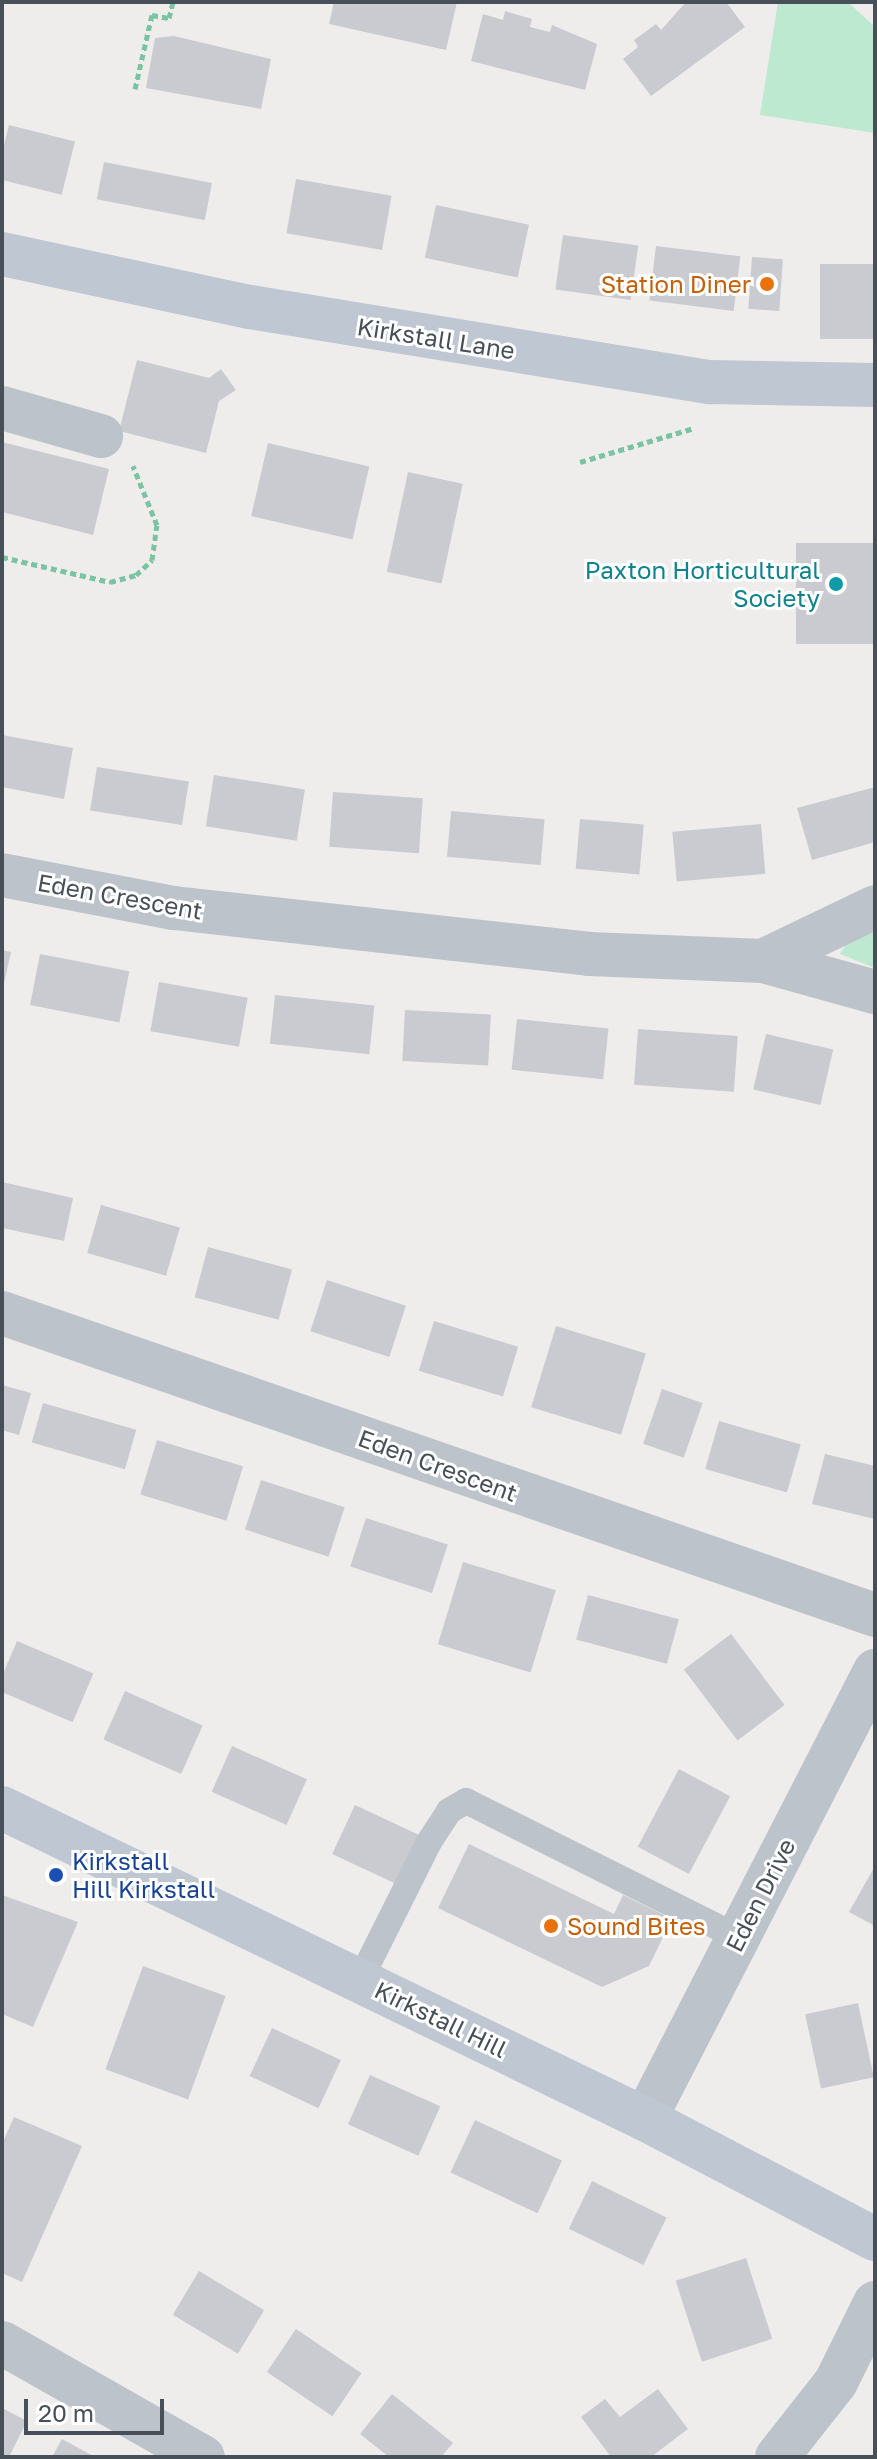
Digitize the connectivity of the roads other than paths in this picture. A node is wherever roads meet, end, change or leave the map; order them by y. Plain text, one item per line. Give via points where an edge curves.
1 (2, 254) edge
2 (875, 385) edge
3 (2, 408) edge
4 (101, 436) road end
5 (2, 875) edge
6 (875, 907) edge
7 (763, 961) junction
8 (875, 992) edge
9 (2, 1313) edge
10 (875, 1615) edge
11 (875, 1671) edge
12 (2, 1808) edge
13 (738, 1937) junction
14 (360, 1980) junction
15 (645, 2119) junction
16 (875, 2239) edge
17 (875, 2303) edge
18 (2, 2343) edge
19 (203, 2457) edge
20 (777, 2457) edge

1 - 2 street, Kirkstall Lane via 250,307 710,382
3 - 4 street
5 - 7 street, Eden Crescent via 174,908 589,954
6 - 7 street, Eden Crescent
7 - 8 street, Eden Crescent
9 - 10 street, Eden Crescent
11 - 13 street, Eden Drive
12 - 14 street, Kirkstall Hill
13 - 14 lane via 466,1801 429,1842
13 - 15 street, Eden Drive
14 - 15 street, Kirkstall Hill
15 - 16 street, Kirkstall Hill
17 - 20 street via 836,2382
18 - 19 street

